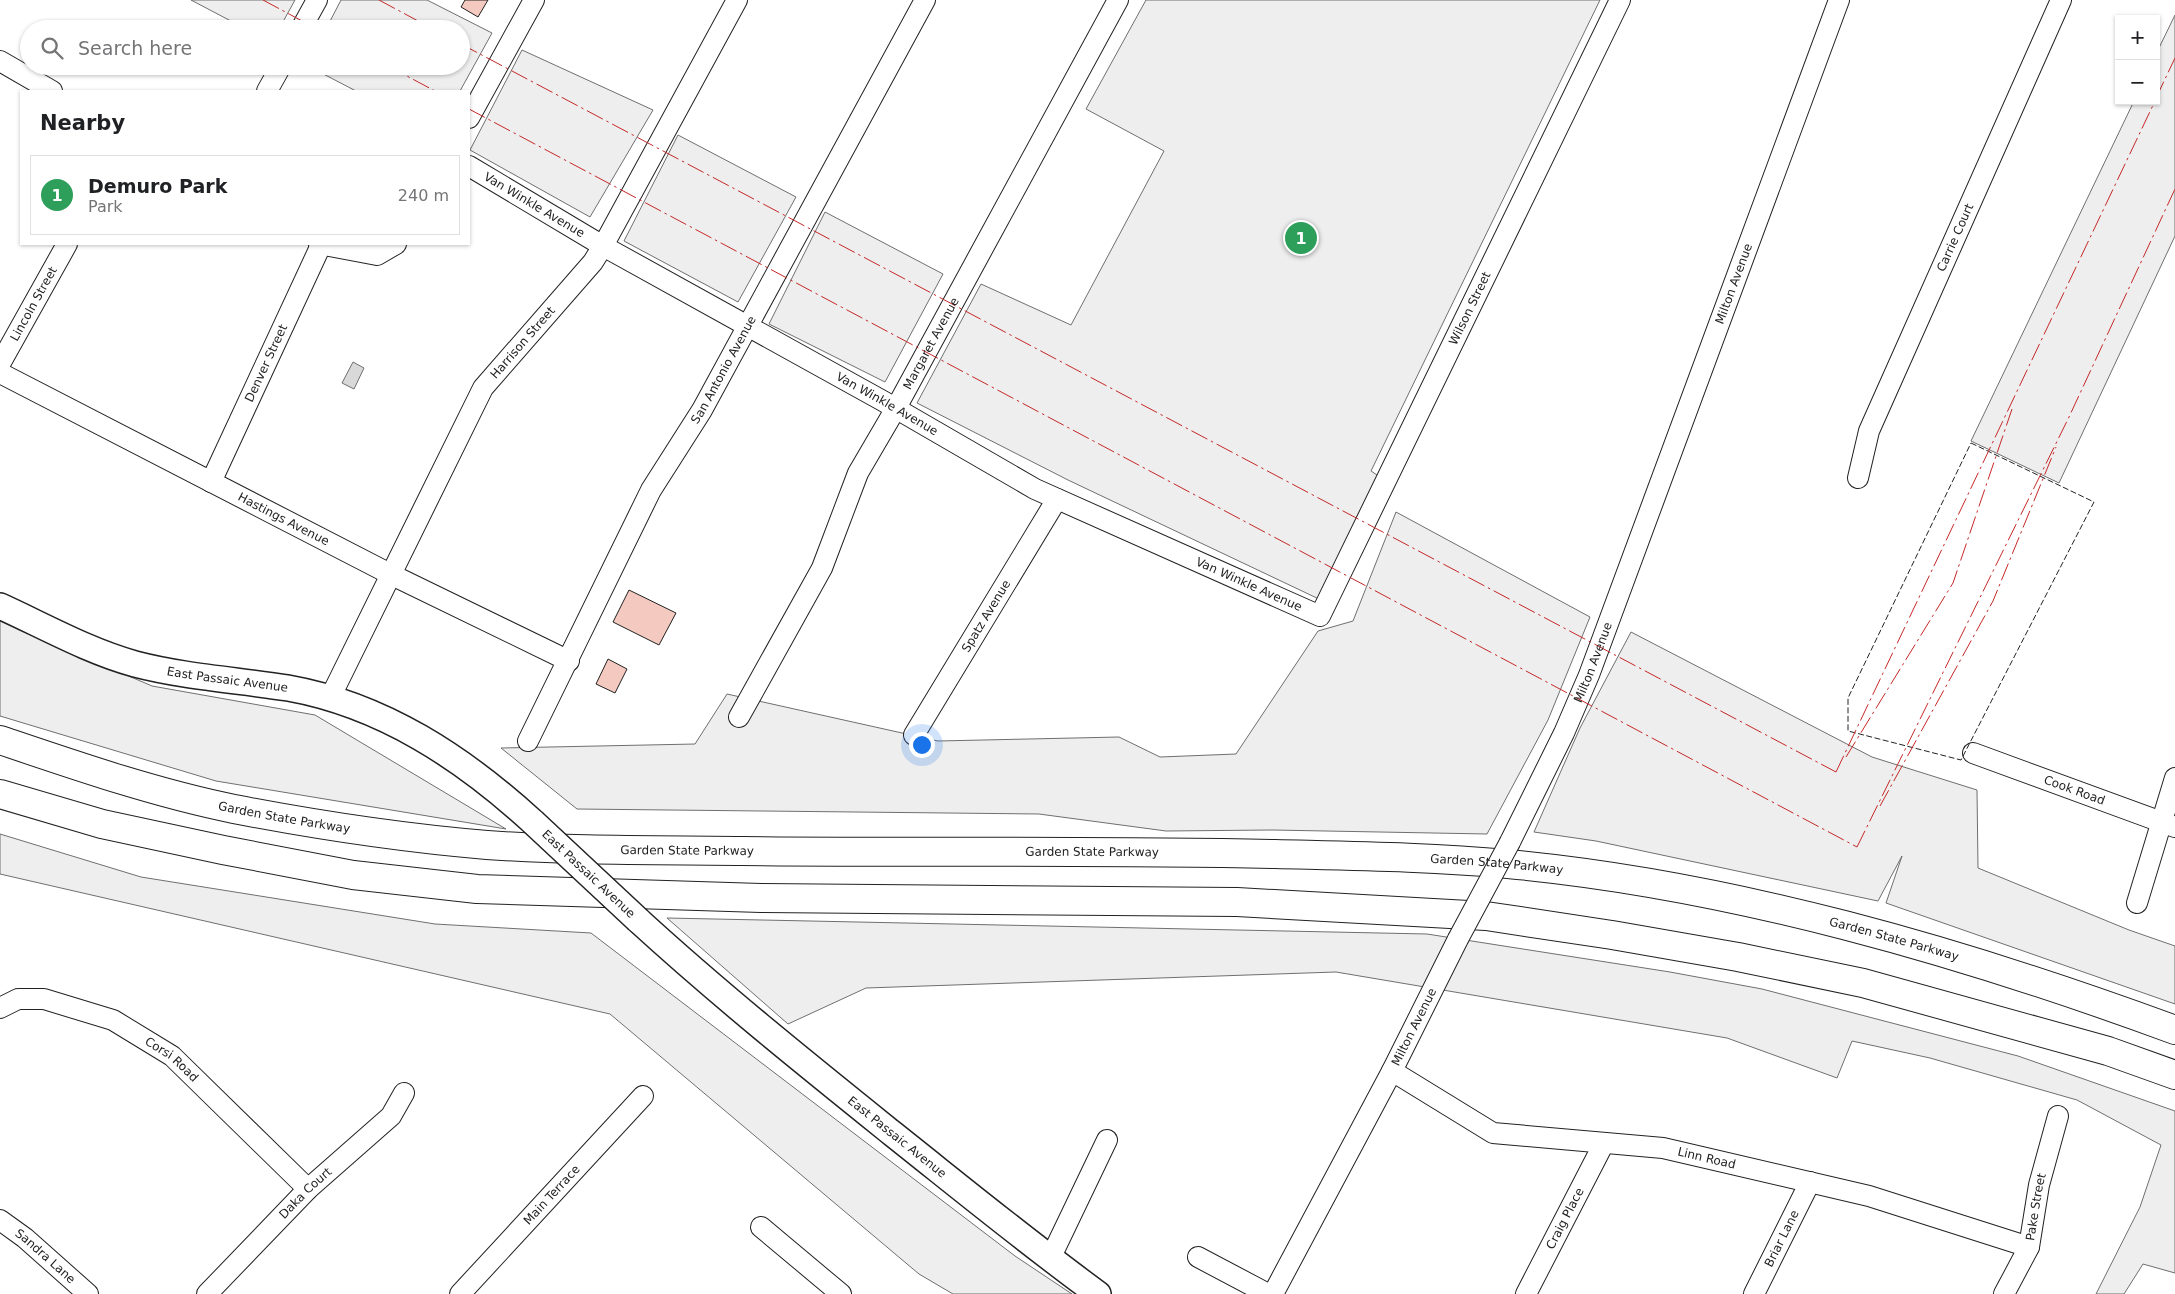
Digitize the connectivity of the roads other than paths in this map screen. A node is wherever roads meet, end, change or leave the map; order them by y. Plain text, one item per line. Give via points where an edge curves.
1 (317, 0) edge
2 (534, 0) edge
3 (737, 0) edge
4 (925, 0) edge
5 (1118, 0) edge
6 (1620, 0) edge
7 (1838, 0) edge
8 (2061, 0) edge
9 (306, 20) edge
10 (0, 61) edge
11 (20, 73) edge
12 (24, 75) edge
13 (276, 75) edge
14 (50, 90) edge
15 (268, 90) edge
16 (470, 116) edge
17 (470, 167) edge
18 (66, 245) edge
19 (320, 245) edge
20 (325, 245) edge
21 (394, 245) edge
22 (603, 246) junction
23 (749, 326) junction
24 (0, 364) edge
25 (0, 373) edge
26 (896, 408) junction
27 (1858, 478) dead end
28 (211, 482) junction
29 (1057, 499) junction
30 (390, 574) junction
31 (0, 606) edge
32 (1320, 616) joint
33 (569, 661) junction
34 (330, 698) junction
35 (739, 717) dead end
36 (914, 734) dead end
37 (0, 740) edge
38 (528, 741) dead end
39 (1973, 753) dead end
40 (2175, 778) edge
41 (0, 794) edge
42 (2168, 825) edge
43 (2137, 903) dead end
44 (0, 1008) edge
45 (2175, 1030) edge
46 (1392, 1071) junction
47 (2175, 1075) edge
48 (404, 1092) dead end
49 (643, 1096) dead end
50 (2058, 1116) dead end
51 (1107, 1140) dead end
52 (1604, 1143) junction
53 (1810, 1182) junction
54 (308, 1189) junction
55 (0, 1220) edge
56 (761, 1227) dead end
57 (2029, 1247) junction
58 (1198, 1257) dead end
59 (1050, 1259) junction
60 (88, 1294) edge
61 (207, 1294) edge
62 (460, 1294) edge
63 (841, 1294) edge
64 (1098, 1294) edge
65 (1268, 1294) edge
66 (1273, 1294) edge
67 (1526, 1294) edge
68 (1754, 1294) edge
69 (2004, 1294) edge

1 - 9 street
2 - 16 street
3 - 22 street, Harrison Street
4 - 23 street, San Antonio Avenue
5 - 26 street, Margaret Avenue
6 - 32 street, Wilson Street
7 - 46 street, Milton Avenue, bridge via 1589,675 1510,842
8 - 27 street, Carrie Court via 1869,431
10 - 11 street
12 - 14 street
13 - 15 street
17 - 22 street, Van Winkle Avenue
18 - 24 street, Lincoln Street
19 - 28 street, Denver Street
20 - 21 street via 377,255
22 - 23 street, Van Winkle Avenue
22 - 30 street, Harrison Street via 593,262 483,388
23 - 26 street, Van Winkle Avenue
23 - 33 street, San Antonio Avenue via 702,410 651,490
25 - 28 street, Hastings Avenue
26 - 29 street, Van Winkle Avenue
26 - 35 street, Margaret Avenue via 858,473 822,568
28 - 30 street, Hastings Avenue
29 - 32 street, Van Winkle Avenue
29 - 36 street, Spatz Avenue
30 - 33 street, Hastings Avenue
30 - 34 street, Harrison Street
31 - 34 main road, East Passaic Avenue via 96,651 135,664 288,688
33 - 38 street, San Antonio Avenue
34 - 59 main road, East Passaic Avenue, bridge via 375,715 424,740 494,787 704,980
37 - 45 highway, Garden State Parkway via 108,776 230,808 357,830 485,844 622,850 1251,853 1510,864 1638,882 1764,906 2016,975
39 - 42 street, Cook Road
40 - 42 street
41 - 47 highway via 102,824 223,850 353,875 477,889 760,898 1237,902 1486,916 1738,956 1863,983 2108,1051
42 - 43 street
44 - 54 street, Corsi Road via 18,999 44,999 113,1020 172,1056
46 - 52 street, Linn Road via 1493,1133
46 - 66 street, Milton Avenue
48 - 54 street, Daka Court via 391,1116
49 - 62 street, Main Terrace
50 - 57 street, Pake Street via 2039,1185
51 - 59 street
52 - 53 street, Linn Road via 1663,1148
52 - 67 street, Craig Place
53 - 57 street, Linn Road via 1869,1196
53 - 68 street, Briar Lane
54 - 61 street, Daka Court
55 - 60 street, Sandra Lane
56 - 63 street
57 - 69 street, Pake Street
58 - 65 street
59 - 64 main road, East Passaic Avenue

